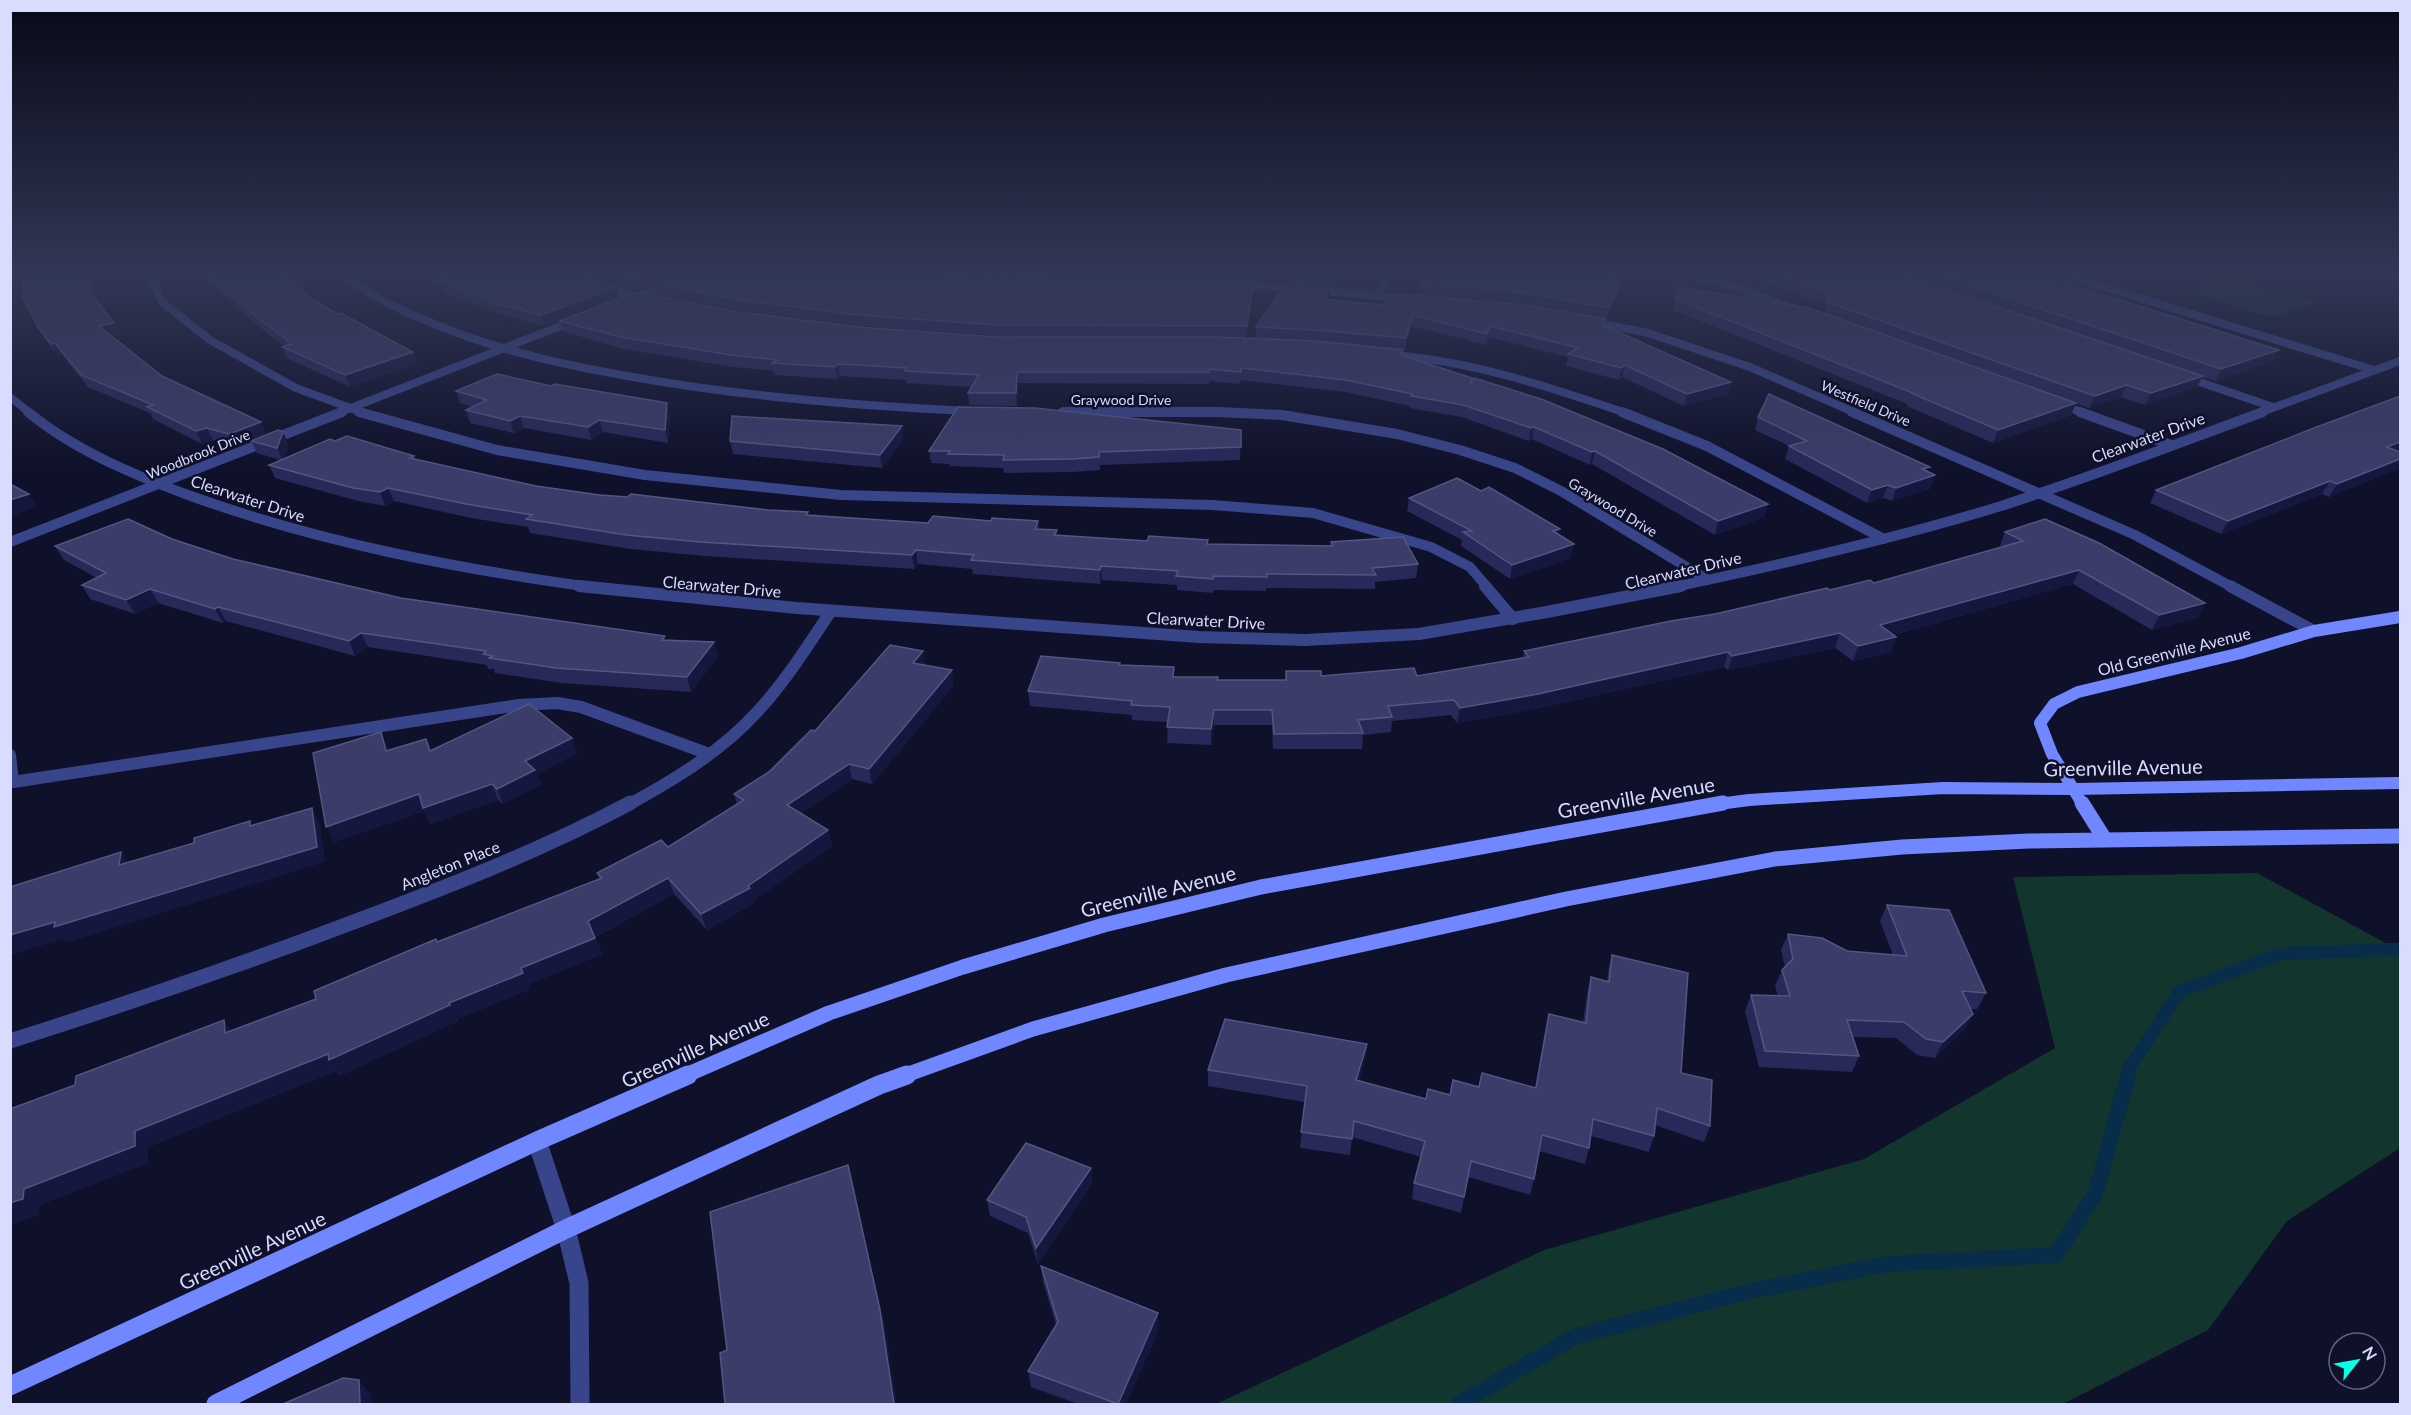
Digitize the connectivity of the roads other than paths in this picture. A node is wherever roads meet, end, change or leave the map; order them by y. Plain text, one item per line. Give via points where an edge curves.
1 (209, 339) edge
2 (472, 339) edge
3 (527, 339) edge
4 (1666, 339) edge
5 (2273, 339) edge
6 (501, 349) junction
7 (1383, 354) edge
8 (2400, 361) edge
9 (2374, 370) junction
10 (2171, 372) edge
11 (10, 397) edge
12 (2047, 400) edge
13 (2273, 407) junction
14 (349, 409) junction
15 (983, 412) edge
16 (1053, 412) edge
17 (2171, 445) junction
18 (158, 485) junction
19 (2041, 493) junction
20 (1884, 539) junction
21 (10, 542) edge
22 (1708, 580) junction
23 (831, 611) junction
24 (2400, 617) edge
25 (1513, 619) junction
26 (2313, 631) junction
27 (709, 754) junction
28 (10, 755) edge
29 (12, 783) edge
30 (2400, 783) edge
31 (2075, 789) junction
32 (2400, 836) edge
33 (2104, 838) junction
34 (10, 1041) edge
35 (537, 1140) junction
36 (566, 1229) junction
37 (10, 1386) edge
38 (216, 1404) edge
39 (580, 1404) edge

1 - 14 street via 296,388
2 - 6 street
3 - 6 street, Woodbrook Drive
4 - 19 street, Westfield Drive via 1750,367
5 - 9 street
6 - 14 street, Woodbrook Drive
6 - 15 street via 679,386 881,407
7 - 20 street via 1417,357 1543,384 1637,417 1707,446
8 - 9 street, Clearwater Drive
9 - 13 street, Clearwater Drive
10 - 13 street
11 - 18 street, Clearwater Drive via 57,434
12 - 17 street
13 - 17 street, Clearwater Drive
14 - 18 street, Woodbrook Drive
14 - 25 street via 497,450 645,475 841,495 1213,505 1312,513 1431,547 1470,567
16 - 22 street, Graywood Drive via 1282,415 1397,434 1460,450 1515,468 1561,491
17 - 19 street, Clearwater Drive
18 - 21 street, Woodbrook Drive
18 - 23 street, Clearwater Drive via 282,526 457,567 640,594
19 - 20 street, Clearwater Drive
19 - 26 street, Westfield Drive via 2135,535
20 - 22 street, Clearwater Drive
22 - 25 street, Clearwater Drive
23 - 25 street, Clearwater Drive via 1244,638 1323,639 1410,635
23 - 27 street, Angleton Place via 780,687 744,726
24 - 26 main road, Old Greenville Avenue
26 - 31 main road, Old Greenville Avenue via 2241,653 2078,692 2054,704 2040,723 2052,754
27 - 29 street via 581,707 557,703 519,705
27 - 34 street, Angleton Place via 601,820 532,852 256,958
28 - 29 street
30 - 31 main road, Greenville Avenue
31 - 33 main road
31 - 35 main road, Greenville Avenue via 1943,788 1749,800 1261,887 1104,925 829,1013
32 - 33 main road
33 - 36 main road via 1902,847 1775,859 1566,898 1226,975 1033,1029 879,1085
35 - 36 street
35 - 37 main road, Greenville Avenue
36 - 38 main road
36 - 39 street via 579,1283

